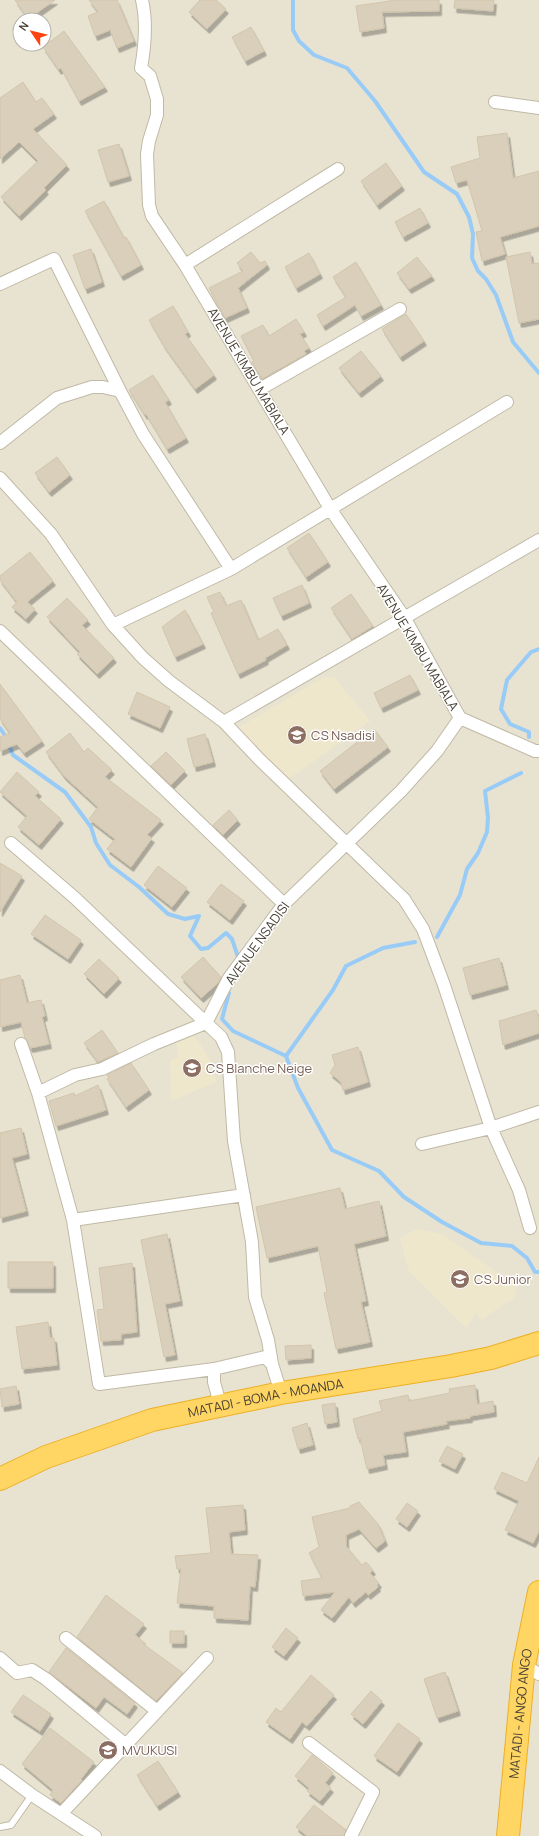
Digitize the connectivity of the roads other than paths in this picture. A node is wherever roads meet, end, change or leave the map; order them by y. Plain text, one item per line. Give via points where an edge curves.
1 (142, 0) edge
2 (495, 102) dead end
3 (539, 108) edge
4 (338, 169) dead end
5 (185, 265) junction
6 (0, 284) edge
7 (400, 309) dead end
8 (260, 389) junction
9 (120, 391) junction
10 (508, 402) dead end
11 (0, 443) edge
12 (0, 478) edge
13 (331, 510) junction
14 (539, 540) edge
15 (231, 569) junction
16 (404, 617) junction
17 (113, 626) junction
18 (0, 631) edge
19 (460, 718) junction
20 (224, 722) junction
21 (539, 751) edge
22 (347, 842) junction
23 (11, 843) dead end
24 (284, 904) junction
25 (206, 1023) junction
26 (21, 1044) dead end
27 (38, 1093) junction
28 (539, 1112) edge
29 (491, 1128) junction
30 (422, 1144) dead end
31 (244, 1195) junction
32 (73, 1220) junction
33 (530, 1228) dead end
34 (539, 1343) edge
35 (272, 1364) junction
36 (214, 1369) junction
37 (281, 1393) junction
38 (220, 1404) junction
39 (0, 1479) edge
40 (539, 1592) edge
41 (66, 1638) dead end
42 (0, 1658) edge
43 (208, 1658) dead end
44 (532, 1670) edge
45 (157, 1711) junction
46 (309, 1743) dead end
47 (126, 1745) junction
48 (0, 1771) edge
49 (32, 1795) junction
50 (61, 1814) junction
51 (0, 1827) edge
52 (95, 1836) edge
53 (351, 1836) edge
54 (508, 1836) edge

1 - 5 street, AVENUE KIMBU MABIALA via 145,46 141,68 150,76 157,99 157,115 147,154 149,206 152,216
2 - 3 street
4 - 5 street
5 - 8 street, AVENUE KIMBU MABIALA
6 - 9 street via 54,258
7 - 8 street
8 - 13 street, AVENUE KIMBU MABIALA
9 - 11 street via 92,387 57,398
9 - 15 street via 143,434
10 - 13 street
12 - 17 street via 51,534
13 - 15 street
13 - 16 street, AVENUE KIMBU MABIALA
14 - 16 street
15 - 17 street
16 - 19 street, AVENUE KIMBU MABIALA
16 - 20 street
17 - 20 street via 169,682
18 - 24 street
19 - 21 street via 502,738
19 - 22 street, AVENUE NSADISI via 437,751 401,791
20 - 22 street via 259,759
22 - 24 street, AVENUE NSADISI
22 - 29 street via 404,899 423,929
23 - 25 street via 75,898
24 - 25 street, AVENUE NSADISI via 229,978
25 - 27 street via 102,1069 75,1075
25 - 31 street via 221,1037 228,1052 234,1141
26 - 27 street
27 - 32 street
28 - 29 street
29 - 30 street
29 - 33 street via 519,1190
31 - 32 street
31 - 35 street via 252,1242 255,1297 268,1340
32 - 36 street via 99,1384
34 - 37 highway, MATADI - BOMA - MOANDA via 491,1358 451,1366
35 - 36 street via 265,1357
35 - 37 street
36 - 38 street via 214,1382
37 - 38 highway, MATADI - BOMA - MOANDA
38 - 39 highway, MATADI - BOMA - MOANDA via 152,1420 46,1457
40 - 44 highway, MATADI - ANGO ANGO
41 - 45 street
42 - 47 street via 17,1673 32,1670 46,1679
43 - 45 street
44 - 54 highway, MATADI - ANGO ANGO
45 - 47 street
46 - 53 street via 373,1792
47 - 50 street
48 - 49 street
49 - 50 street
49 - 51 lane via 10,1825
50 - 52 street

